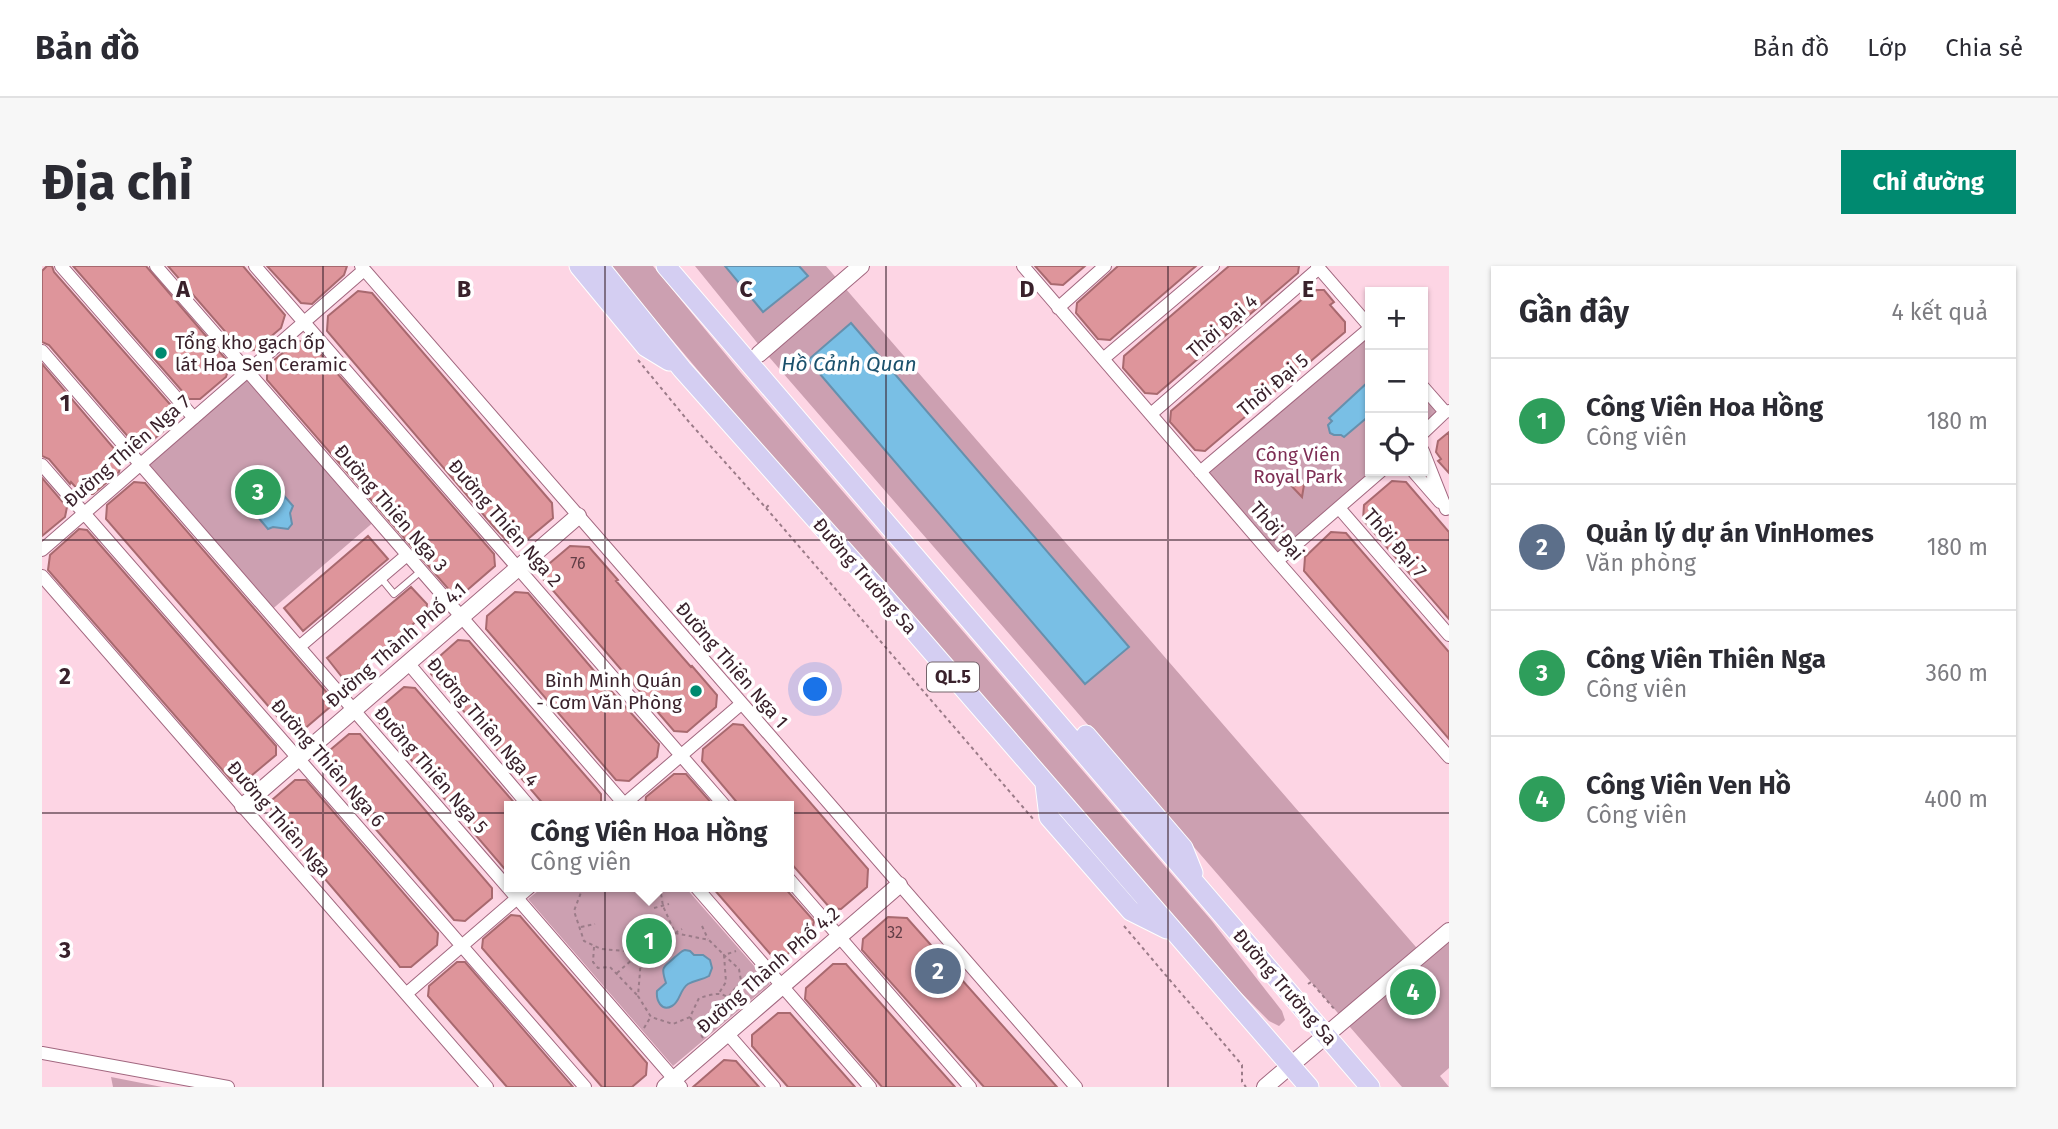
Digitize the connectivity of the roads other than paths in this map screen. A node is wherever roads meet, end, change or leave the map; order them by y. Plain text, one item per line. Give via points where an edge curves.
1 (61, 266) edge
2 (156, 266) edge
3 (255, 266) edge
4 (579, 266) edge
5 (599, 266) edge
6 (666, 266) edge
7 (683, 266) edge
8 (861, 266) edge
9 (1023, 266) edge
10 (1105, 266) edge
11 (1213, 266) edge
12 (1318, 267) edge
13 (363, 268) edge
14 (1058, 308) junction
15 (1365, 321) edge
16 (304, 323) junction
17 (1365, 331) edge
18 (42, 351) edge
19 (759, 354) junction
20 (1103, 359) junction
21 (682, 369) junction
22 (247, 372) junction
23 (1428, 392) edge
24 (1447, 412) edge
25 (1151, 414) junction
26 (194, 418) junction
27 (1428, 429) edge
28 (1428, 464) edge
29 (42, 465) edge
30 (141, 465) junction
31 (842, 471) junction
32 (1200, 472) junction
33 (1375, 476) edge
34 (1417, 476) edge
35 (1339, 508) junction
36 (1447, 511) edge
37 (85, 513) junction
38 (578, 516) junction
39 (42, 550) edge
40 (407, 555) junction
41 (1277, 561) junction
42 (518, 568) junction
43 (421, 571) junction
44 (42, 576) edge
45 (380, 577) junction
46 (461, 617) junction
47 (1449, 635) edge
48 (299, 646) junction
49 (408, 663) junction
50 (741, 704) junction
51 (354, 710) junction
52 (681, 755) junction
53 (1449, 757) edge
54 (298, 758) junction
55 (525, 801) edge
56 (620, 801) edge
57 (630, 801) edge
58 (722, 801) edge
59 (243, 806) junction
60 (504, 883) edge
61 (794, 885) edge
62 (898, 885) junction
63 (512, 892) edge
64 (524, 892) edge
65 (700, 892) edge
66 (517, 898) junction
67 (1449, 931) edge
68 (839, 936) junction
69 (462, 946) junction
70 (782, 986) junction
71 (406, 994) junction
72 (727, 1034) junction
73 (1327, 1035) junction
74 (42, 1053) edge
75 (1291, 1065) junction
76 (673, 1084) edge
77 (228, 1087) edge
78 (487, 1087) edge
79 (585, 1087) edge
80 (774, 1087) edge
81 (870, 1087) edge
82 (970, 1087) edge
83 (1076, 1087) edge
84 (1265, 1087) edge
85 (1309, 1087) edge
86 (1370, 1087) edge

1 - 26 street
2 - 22 street, Đường Thiên Nga 3
3 - 16 street, Đường Thiên Nga 2
4 - 21 highway, Đường Trường Sa / QL.5 via 646,347
5 - 21 highway, Đường Trường Sa / QL.5
6 - 31 highway, Đường Trường Sa / QL.5
7 - 19 highway, Đường Trường Sa / QL.5
8 - 19 street
9 - 14 street, Thời Đại
10 - 14 street
11 - 20 street
12 - 15 street
12 - 25 street, Thời Đại 4
13 - 16 street, Đường Thiên Nga 7
13 - 38 street, Đường Thiên Nga 1
14 - 20 street, Thời Đại
16 - 22 street, Đường Thiên Nga 7
16 - 42 street, Đường Thiên Nga 2
17 - 32 street, Thời Đại 5
18 - 30 street, Đường Thiên Nga 5
19 - 31 highway, Đường Trường Sa / QL.5 via 823,431
20 - 25 street, Thời Đại
21 - 75 highway, Đường Trường Sa / QL.5
22 - 26 street, Đường Thiên Nga 7
22 - 40 street, Đường Thiên Nga 3
23 - 24 street
24 - 27 street
25 - 32 street, Thời Đại
26 - 30 street, Đường Thiên Nga 7
28 - 36 street
29 - 37 street, Đường Thiên Nga 6
30 - 37 street, Đường Thiên Nga 7
30 - 48 street, Đường Thiên Nga 5
31 - 73 highway, Đường Trường Sa / QL.5
32 - 41 street, Thời Đại
33 - 35 street
34 - 36 street
35 - 41 street
35 - 47 street, Thời Đại 7
37 - 39 street, Đường Thiên Nga 7
37 - 54 street, Đường Thiên Nga 6
38 - 42 street, Đường Thành Phố 4.1
38 - 50 street, Đường Thiên Nga 1
40 - 43 street, Đường Thiên Nga 3
40 - 45 street
41 - 53 street, Thời Đại
42 - 46 street, Đường Thành Phố 4.1
42 - 52 street, Đường Thiên Nga 2
43 - 45 lane via 394,594
43 - 46 street, Đường Thiên Nga 3
44 - 59 street, Đường Thiên Nga
45 - 48 street
46 - 49 street, Đường Thành Phố 4.1
46 - 56 street, Đường Thiên Nga 3
48 - 51 street, Đường Thiên Nga 5
49 - 51 street, Đường Thành Phố 4.1
49 - 55 street, Đường Thiên Nga 4
50 - 52 street
50 - 62 street, Đường Thiên Nga 1
51 - 54 street, Đường Thành Phố 4.1
51 - 60 street, Đường Thiên Nga 5
52 - 57 street
52 - 58 street, Đường Thiên Nga 2
54 - 59 street, Đường Thành Phố 4.1
54 - 69 street, Đường Thiên Nga 6
59 - 71 street, Đường Thiên Nga
61 - 68 street
62 - 68 street, Đường Thành Phố 4.2
62 - 83 street, Đường Thiên Nga 1
63 - 66 street, Đường Thiên Nga 5
64 - 66 street
65 - 70 street
66 - 69 street
66 - 76 street, Đường Thiên Nga 5
67 - 73 street
68 - 70 street, Đường Thành Phố 4.2
68 - 82 street
69 - 71 street
69 - 79 street, Đường Thiên Nga 6
70 - 72 street, Đường Thành Phố 4.2
70 - 81 street
71 - 78 street, Đường Thiên Nga
72 - 76 street, Đường Thành Phố 4.2
72 - 80 street
73 - 75 street
73 - 86 highway, Đường Trường Sa / QL.5
74 - 77 street
75 - 84 street
75 - 85 highway, Đường Trường Sa / QL.5

